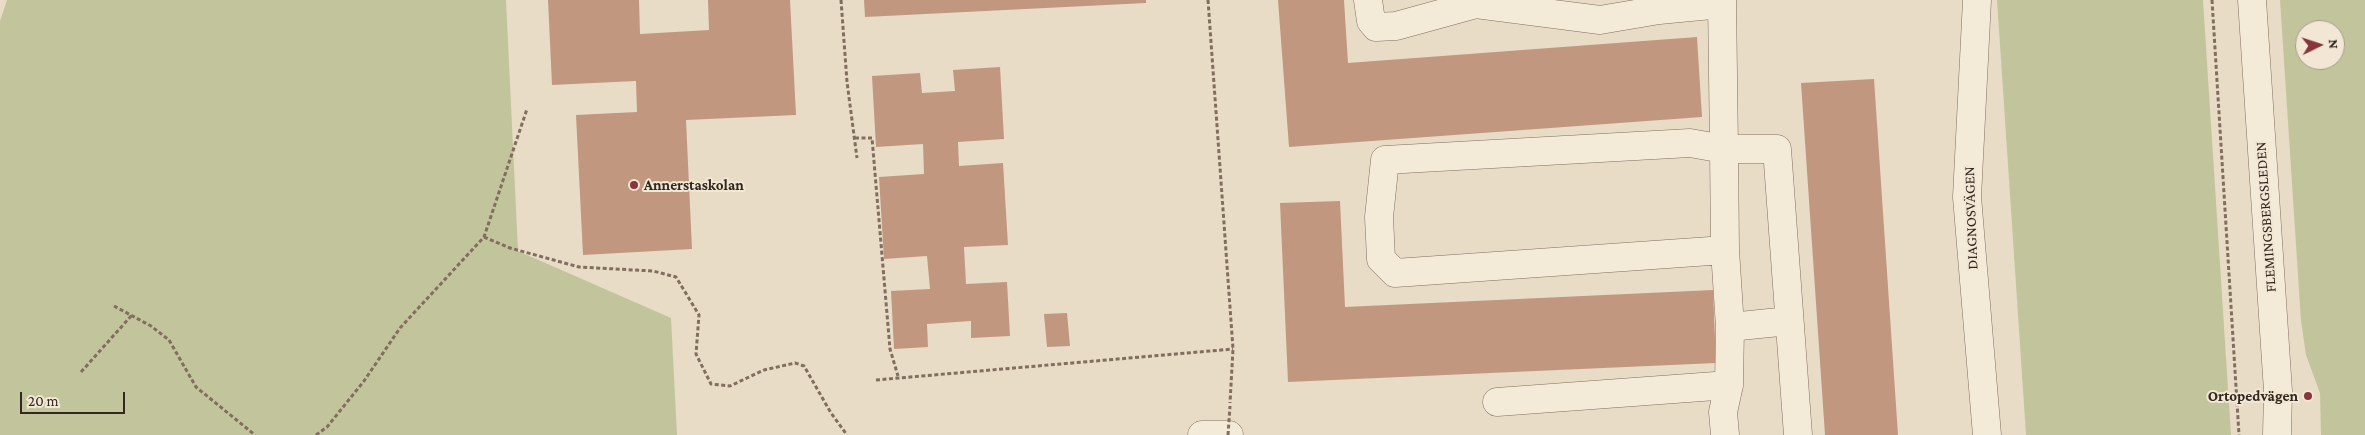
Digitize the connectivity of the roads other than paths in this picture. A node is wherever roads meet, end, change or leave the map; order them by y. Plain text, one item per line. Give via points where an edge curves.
1 (1368, 0) edge
2 (1977, 0) edge
3 (2252, 0) edge
4 (1722, 2) edge
5 (1724, 149) junction
6 (1725, 250) junction
7 (1789, 321) junction
8 (1730, 327) junction
9 (1729, 385) junction
10 (1498, 402) dead end
11 (1202, 435) edge
12 (1228, 435) edge
13 (1725, 435) edge
14 (1798, 435) edge
15 (1986, 435) edge
16 (2277, 435) edge

1 - 4 street via 1371,21 1376,27 1396,26 1476,4 1600,20
2 - 15 street, DIAGNOSVÄGEN via 1967,197
3 - 16 street, FLEMINGSBERGSLEDEN via 2278,391
4 - 5 street
5 - 6 street
5 - 6 street via 1690,143 1384,160 1379,217 1381,259 1395,273
5 - 7 street via 1777,149
6 - 8 street
7 - 8 street
7 - 14 street
8 - 9 street
9 - 10 street
9 - 13 street via 1722,412
11 - 12 street

